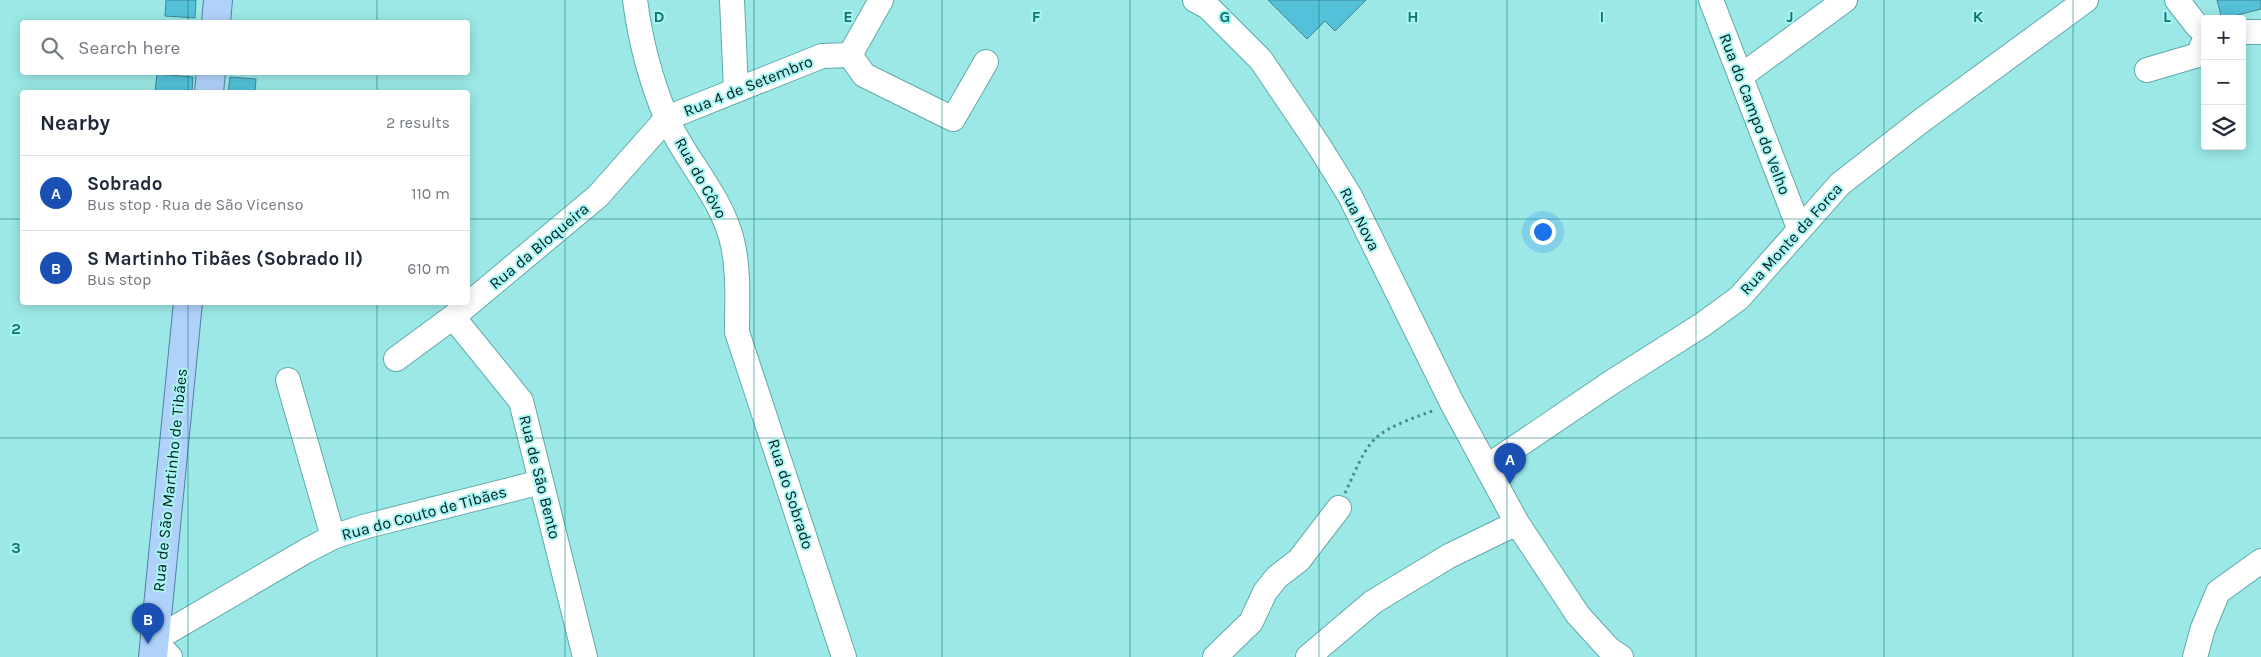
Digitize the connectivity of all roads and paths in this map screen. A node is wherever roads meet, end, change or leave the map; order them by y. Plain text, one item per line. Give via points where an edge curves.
1 (218, 0) edge
2 (634, 0) edge
3 (732, 0) edge
4 (881, 0) edge
5 (1195, 0) edge
6 (1711, 0) edge
7 (1845, 0) edge
8 (2086, 0) edge
9 (2177, 0) edge
10 (216, 20) edge
11 (2201, 28) edge
12 (2246, 32) edge
13 (2261, 32) edge
14 (2201, 48) edge
15 (850, 55) junction
16 (986, 62) dead end
17 (2147, 70) dead end
18 (211, 75) edge
19 (1741, 76) junction
20 (209, 90) edge
21 (736, 90) junction
22 (666, 118) junction
23 (1799, 228) junction
24 (470, 304) edge
25 (188, 305) edge
26 (468, 305) edge
27 (453, 318) junction
28 (737, 332) joint
29 (396, 359) dead end
30 (288, 380) dead end
31 (1452, 403) junction
32 (1488, 466) junction
33 (541, 482) junction
34 (1338, 508) joint
35 (1518, 523) junction
36 (333, 537) junction
37 (2261, 561) edge
38 (159, 651) edge
39 (1612, 654) edge
40 (585, 657) edge
41 (844, 657) edge
42 (1214, 657) edge
43 (1308, 657) edge
44 (2195, 657) edge

1 - 10 main road
2 - 22 street, Rua do Côvo via 639,30
3 - 21 street
4 - 15 street
5 - 31 street, Rua Nova via 1208,7 1261,60 1319,146 1350,196
6 - 19 street, Rua do Campo do Velho
7 - 19 street
8 - 23 street, Rua Monte da Forca via 1840,184
9 - 11 street
12 - 13 street
14 - 17 street via 2198,55
15 - 16 street via 864,75 953,119
15 - 21 street, Rua 4 de Setembro via 822,56
18 - 20 main road
19 - 23 street, Rua do Campo do Velho
21 - 22 street, Rua 4 de Setembro
22 - 24 street, Rua da Bloqueira via 598,196
22 - 28 street, Rua do Côvo via 724,216 733,245 738,289
23 - 32 street, Rua Monte da Forca via 1739,298
25 - 38 main road, Rua de São Martinho de Tibães
26 - 27 street, Rua da Bloqueira
27 - 29 street, Rua da Bloqueira
27 - 33 street, Rua de São Bento via 521,401
28 - 41 street, Rua do Sobrado
30 - 36 street
31 - 32 street, Rua Nova
31 - 34 path via 1375,438
32 - 35 street, Rua Nova
33 - 36 street, Rua do Couto de Tibães
33 - 40 street, Rua de São Bento
34 - 42 street via 1299,560 1277,577 1265,592 1251,622
35 - 39 street, Rua Nova via 1578,615
35 - 43 street via 1449,556 1373,602
36 - 38 street, Rua do Couto de Tibães via 306,551
37 - 44 street via 2218,592

